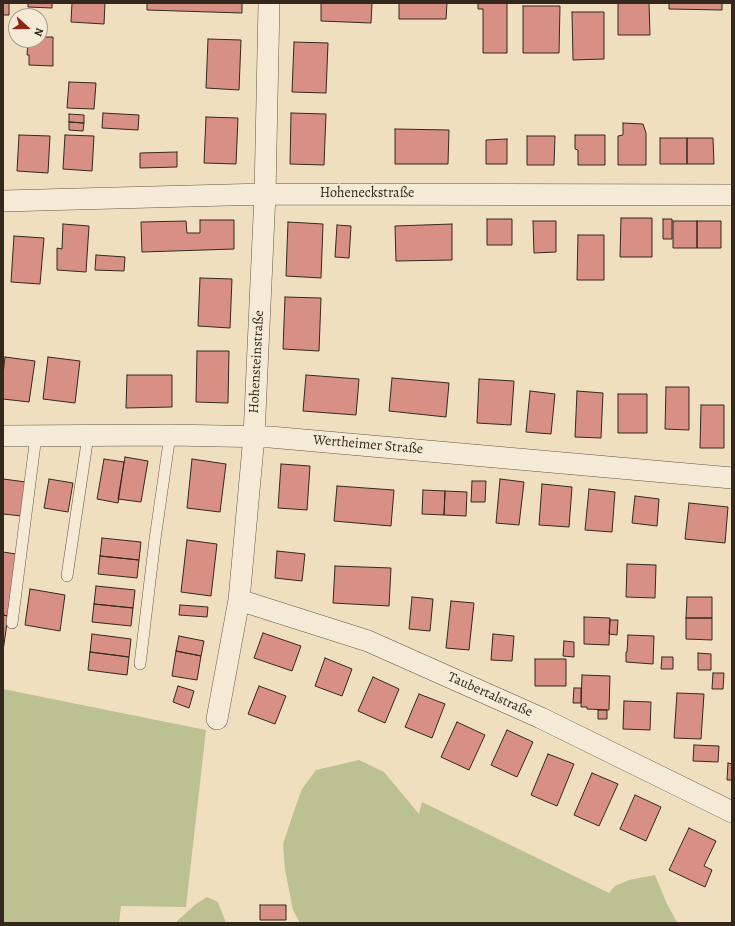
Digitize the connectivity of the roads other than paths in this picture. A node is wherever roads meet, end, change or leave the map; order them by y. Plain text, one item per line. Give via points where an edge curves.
1 (269, 3) edge
2 (265, 194) junction
3 (732, 195) edge
4 (3, 201) edge
5 (3, 436) edge
6 (36, 436) junction
7 (88, 436) junction
8 (170, 436) junction
9 (254, 436) junction
10 (732, 478) edge
11 (67, 576) dead end
12 (239, 600) junction
13 (12, 623) dead end
14 (140, 664) dead end
15 (217, 720) dead end
16 (732, 812) edge

1 - 2 street, Hohensteinstraße
2 - 3 street, Hoheneckstraße
2 - 4 street, Hoheneckstraße
2 - 9 street, Hohensteinstraße
5 - 6 street, Wertheimer Straße
6 - 7 street, Wertheimer Straße
6 - 13 lane
7 - 8 street, Wertheimer Straße
7 - 11 lane
8 - 9 street, Wertheimer Straße
8 - 14 lane
9 - 10 street, Wertheimer Straße
9 - 12 street, Hohensteinstraße
12 - 15 street, Hohensteinstraße
12 - 16 street, Taubertalstraße via 368,641 541,718

